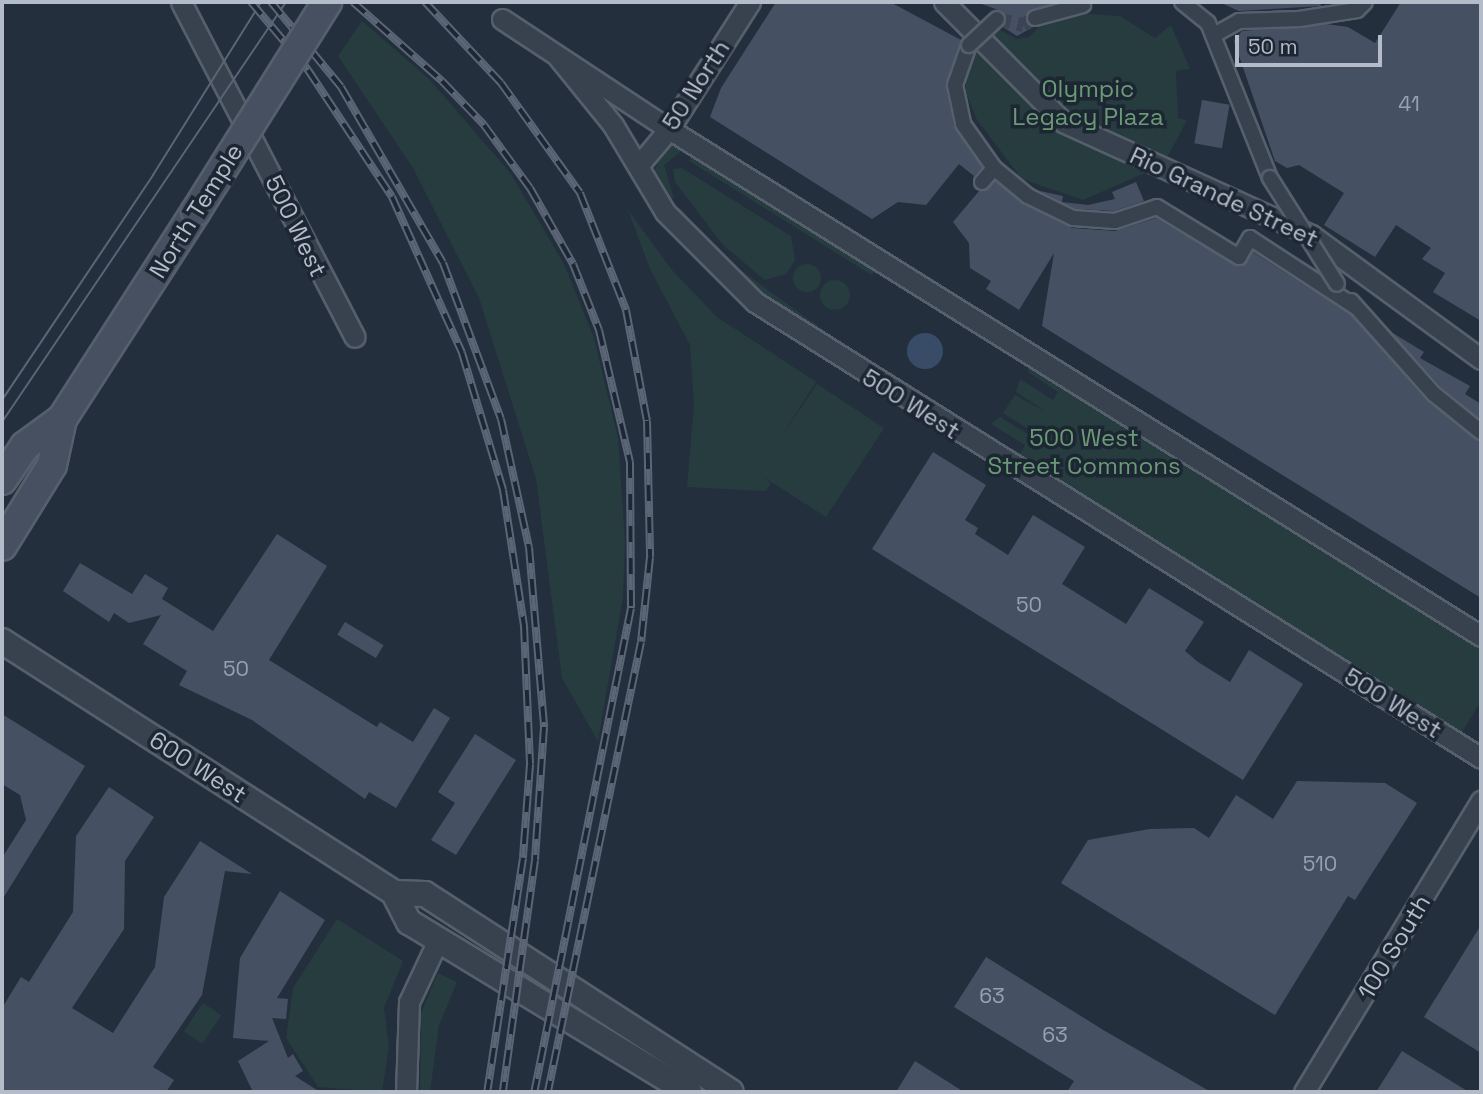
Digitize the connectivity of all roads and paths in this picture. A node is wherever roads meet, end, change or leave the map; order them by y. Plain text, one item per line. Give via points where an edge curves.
1 (181, 2) edge
2 (327, 2) edge
3 (750, 2) edge
4 (944, 2) edge
5 (1182, 2) edge
6 (1365, 2) edge
7 (1083, 5) dead end
8 (1035, 18) tunnel mouth
9 (502, 19) dead end
10 (997, 19) dead end
11 (1214, 35) junction
12 (558, 57) junction
13 (669, 129) junction
14 (638, 166) junction
15 (992, 166) junction
16 (982, 182) dead end
17 (1356, 307) junction
18 (355, 337) dead end
19 (1481, 359) edge
20 (62, 419) junction
21 (1481, 432) edge
22 (2, 480) edge
23 (2, 546) edge
24 (1481, 636) edge
25 (2, 641) edge
26 (1481, 758) edge
27 (1481, 801) edge
28 (394, 893) junction
29 (438, 940) junction
30 (406, 1092) edge
31 (689, 1092) edge
32 (732, 1092) edge
33 (1304, 1092) edge

1 - 18 street, 500 West
2 - 20 main road, North Temple, bridge
3 - 13 street, 50 North
4 - 19 street, Rio Grande Street via 1063,122 1311,235
5 - 11 street via 1208,23
6 - 11 street via 1357,10 1299,19 1239,21
7 - 8 street
9 - 12 street, 500 West
10 - 15 street, bridge via 969,45 958,67 955,103 974,145
11 - 17 street, bridge via 1270,178
12 - 13 street, 500 West
12 - 14 street, 500 West
13 - 14 street, 50 North
13 - 24 street, 500 West
14 - 26 street, 500 West via 665,212 755,302
15 - 16 street
15 - 17 street via 1028,196 1073,218 1115,221 1157,207 1238,257 1250,238
17 - 21 street via 1434,394
20 - 22 main road, North Temple via 24,446
20 - 23 main road, North Temple via 52,465
25 - 28 street, 600 West
27 - 33 street, 100 South
28 - 29 street, 600 West via 409,922
28 - 32 street, 600 West via 425,894
29 - 30 street via 409,1003
29 - 31 street, 600 West

